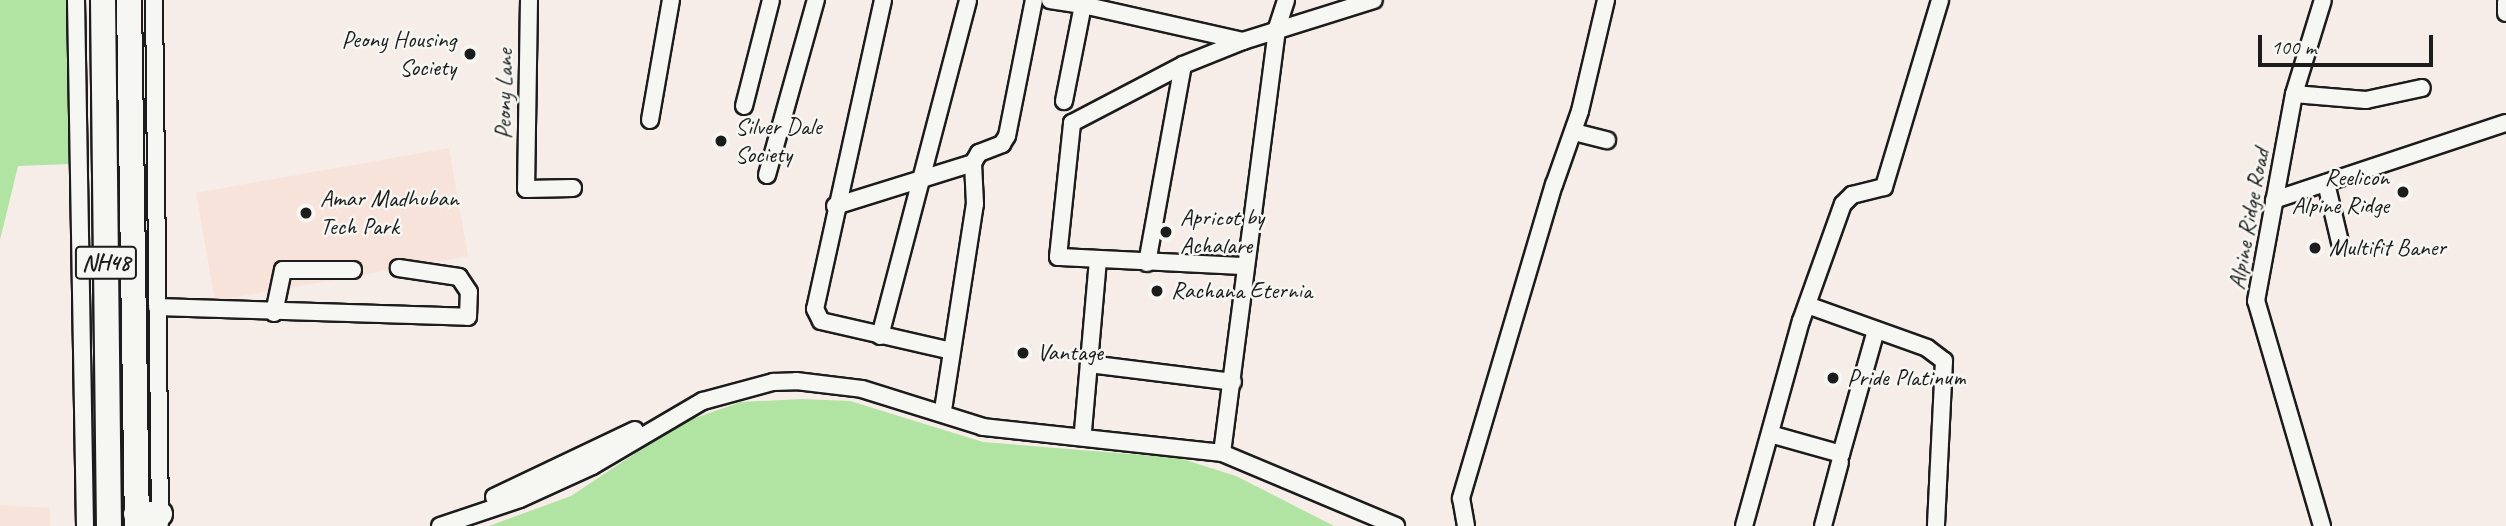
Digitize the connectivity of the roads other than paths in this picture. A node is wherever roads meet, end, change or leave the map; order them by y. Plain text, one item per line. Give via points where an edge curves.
1 (76, 0) edge
2 (103, 0) edge
3 (129, 0) edge
4 (153, 0) edge
5 (529, 0) edge
6 (671, 0) edge
7 (771, 0) edge
8 (816, 0) edge
9 (883, 0) edge
10 (968, 0) edge
11 (1034, 0) edge
12 (1050, 0) edge
13 (1286, 0) edge
14 (1374, 0) edge
15 (1606, 0) edge
16 (1940, 0) edge
17 (2323, 0) edge
18 (2506, 2) edge
19 (1083, 5) junction
20 (2506, 13) edge
21 (1277, 28) junction
22 (1243, 41) junction
23 (1183, 65) junction
24 (2422, 88) dead end
25 (2294, 93) junction
26 (1064, 101) dead end
27 (744, 106) dead end
28 (650, 120) dead end
29 (2506, 122) edge
30 (1574, 132) junction
31 (1608, 140) dead end
32 (973, 163) junction
33 (767, 175) dead end
34 (919, 181) junction
35 (2326, 183) junction
36 (573, 188) dead end
37 (2274, 200) junction
38 (835, 206) junction
39 (2340, 242) dead end
40 (1098, 261) junction
41 (1147, 263) junction
42 (1244, 266) junction
43 (399, 268) dead end
44 (353, 270) dead end
45 (1810, 306) junction
46 (157, 307) junction
47 (274, 313) junction
48 (1875, 330) junction
49 (880, 336) junction
50 (952, 351) junction
51 (1089, 365) junction
52 (1233, 382) junction
53 (943, 410) junction
54 (1083, 431) junction
55 (1770, 434) junction
56 (1220, 452) junction
57 (1840, 462) dead end
58 (461, 519) junction
59 (148, 520) edge
60 (85, 526) edge
61 (110, 526) edge
62 (440, 526) edge
63 (1396, 526) edge
64 (1466, 526) edge
65 (1744, 526) edge
66 (1823, 526) edge
67 (1936, 526) edge
68 (2322, 526) edge

1 - 60 street
2 - 61 highway, NH48
3 - 59 highway, NH48
4 - 46 street
5 - 36 street, Peony Lane via 526,189
6 - 28 street
7 - 27 street
8 - 33 street
9 - 38 street
10 - 34 street
11 - 32 street via 1007,136 1002,144 979,153
12 - 19 street
13 - 21 street
14 - 21 street
15 - 30 street
16 - 45 street via 1889,177 1884,187 1874,192 1846,198
17 - 25 street, Alpine Ridge Road
18 - 20 street
19 - 22 street
19 - 26 street
21 - 22 street
21 - 42 street
22 - 23 street
23 - 40 street via 1072,123 1058,257
23 - 41 street
24 - 25 street via 2366,100
25 - 37 street, Alpine Ridge Road
29 - 35 street
30 - 31 street
30 - 64 street via 1461,498
32 - 34 street
32 - 50 street via 975,204
34 - 38 street
34 - 49 street
35 - 37 street
35 - 39 street
37 - 68 street, Alpine Ridge Road via 2256,301
38 - 49 street via 816,309 821,321
40 - 41 street
40 - 51 street
41 - 42 street
42 - 52 street
43 - 47 street via 460,277 469,292 468,317
44 - 47 street via 283,270
45 - 48 street
45 - 55 street via 1801,321
46 - 47 street
46 - 59 street
48 - 55 street via 1841,454
48 - 67 street via 1927,348 1944,362
49 - 50 street
50 - 53 street
51 - 52 street
51 - 54 street
52 - 56 street
53 - 54 street via 977,420
53 - 58 street via 841,378 779,374 747,378 716,387 548,475 474,506
54 - 56 street via 1212,445
55 - 65 street
56 - 58 street via 983,427 831,382 773,382 703,401 592,466
56 - 63 street
57 - 66 street
58 - 62 street

